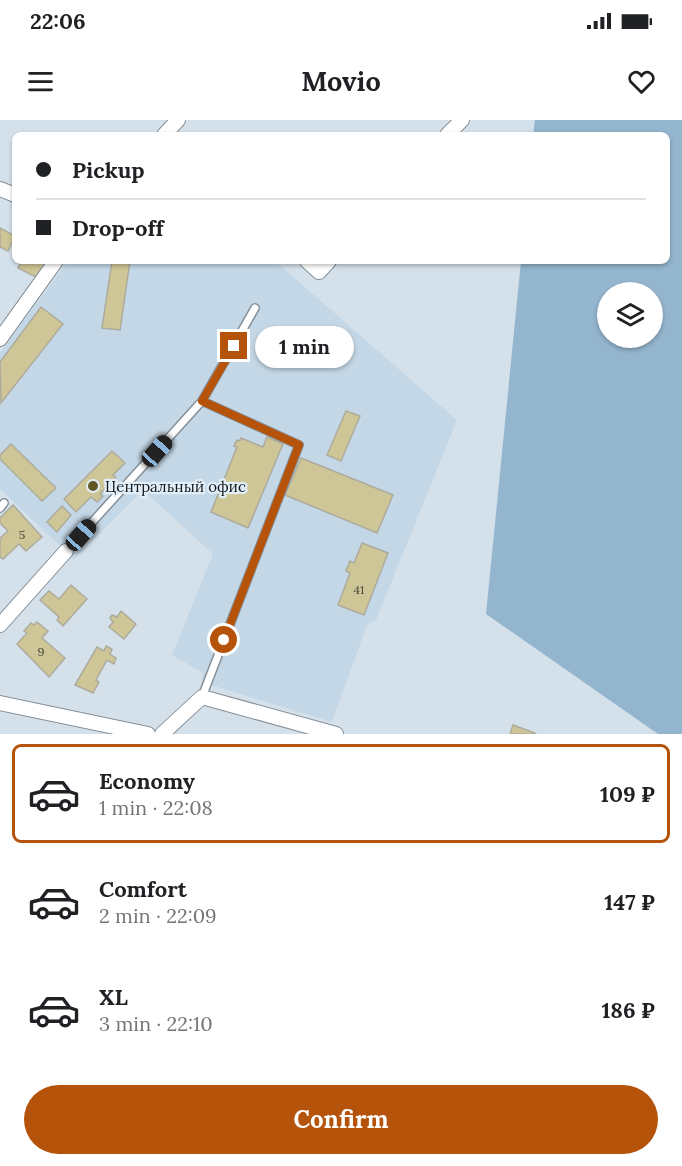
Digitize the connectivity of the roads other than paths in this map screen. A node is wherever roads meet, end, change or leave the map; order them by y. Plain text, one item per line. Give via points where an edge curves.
1 (178, 120) edge
2 (462, 120) edge
3 (169, 132) edge
4 (450, 132) edge
5 (54, 264) edge
6 (310, 264) edge
7 (326, 264) edge
8 (255, 308) dead end
9 (0, 339) edge
10 (202, 401) junction
11 (66, 551) joint
12 (0, 626) edge
13 (202, 697) junction
14 (0, 703) edge
15 (148, 734) edge
16 (162, 734) edge
17 (336, 734) edge

1 - 3 street
2 - 4 street
5 - 9 street
6 - 7 street via 319,272
8 - 10 lane
10 - 11 lane
10 - 13 lane via 299,445
11 - 12 street
13 - 16 street
13 - 17 street
14 - 15 street

